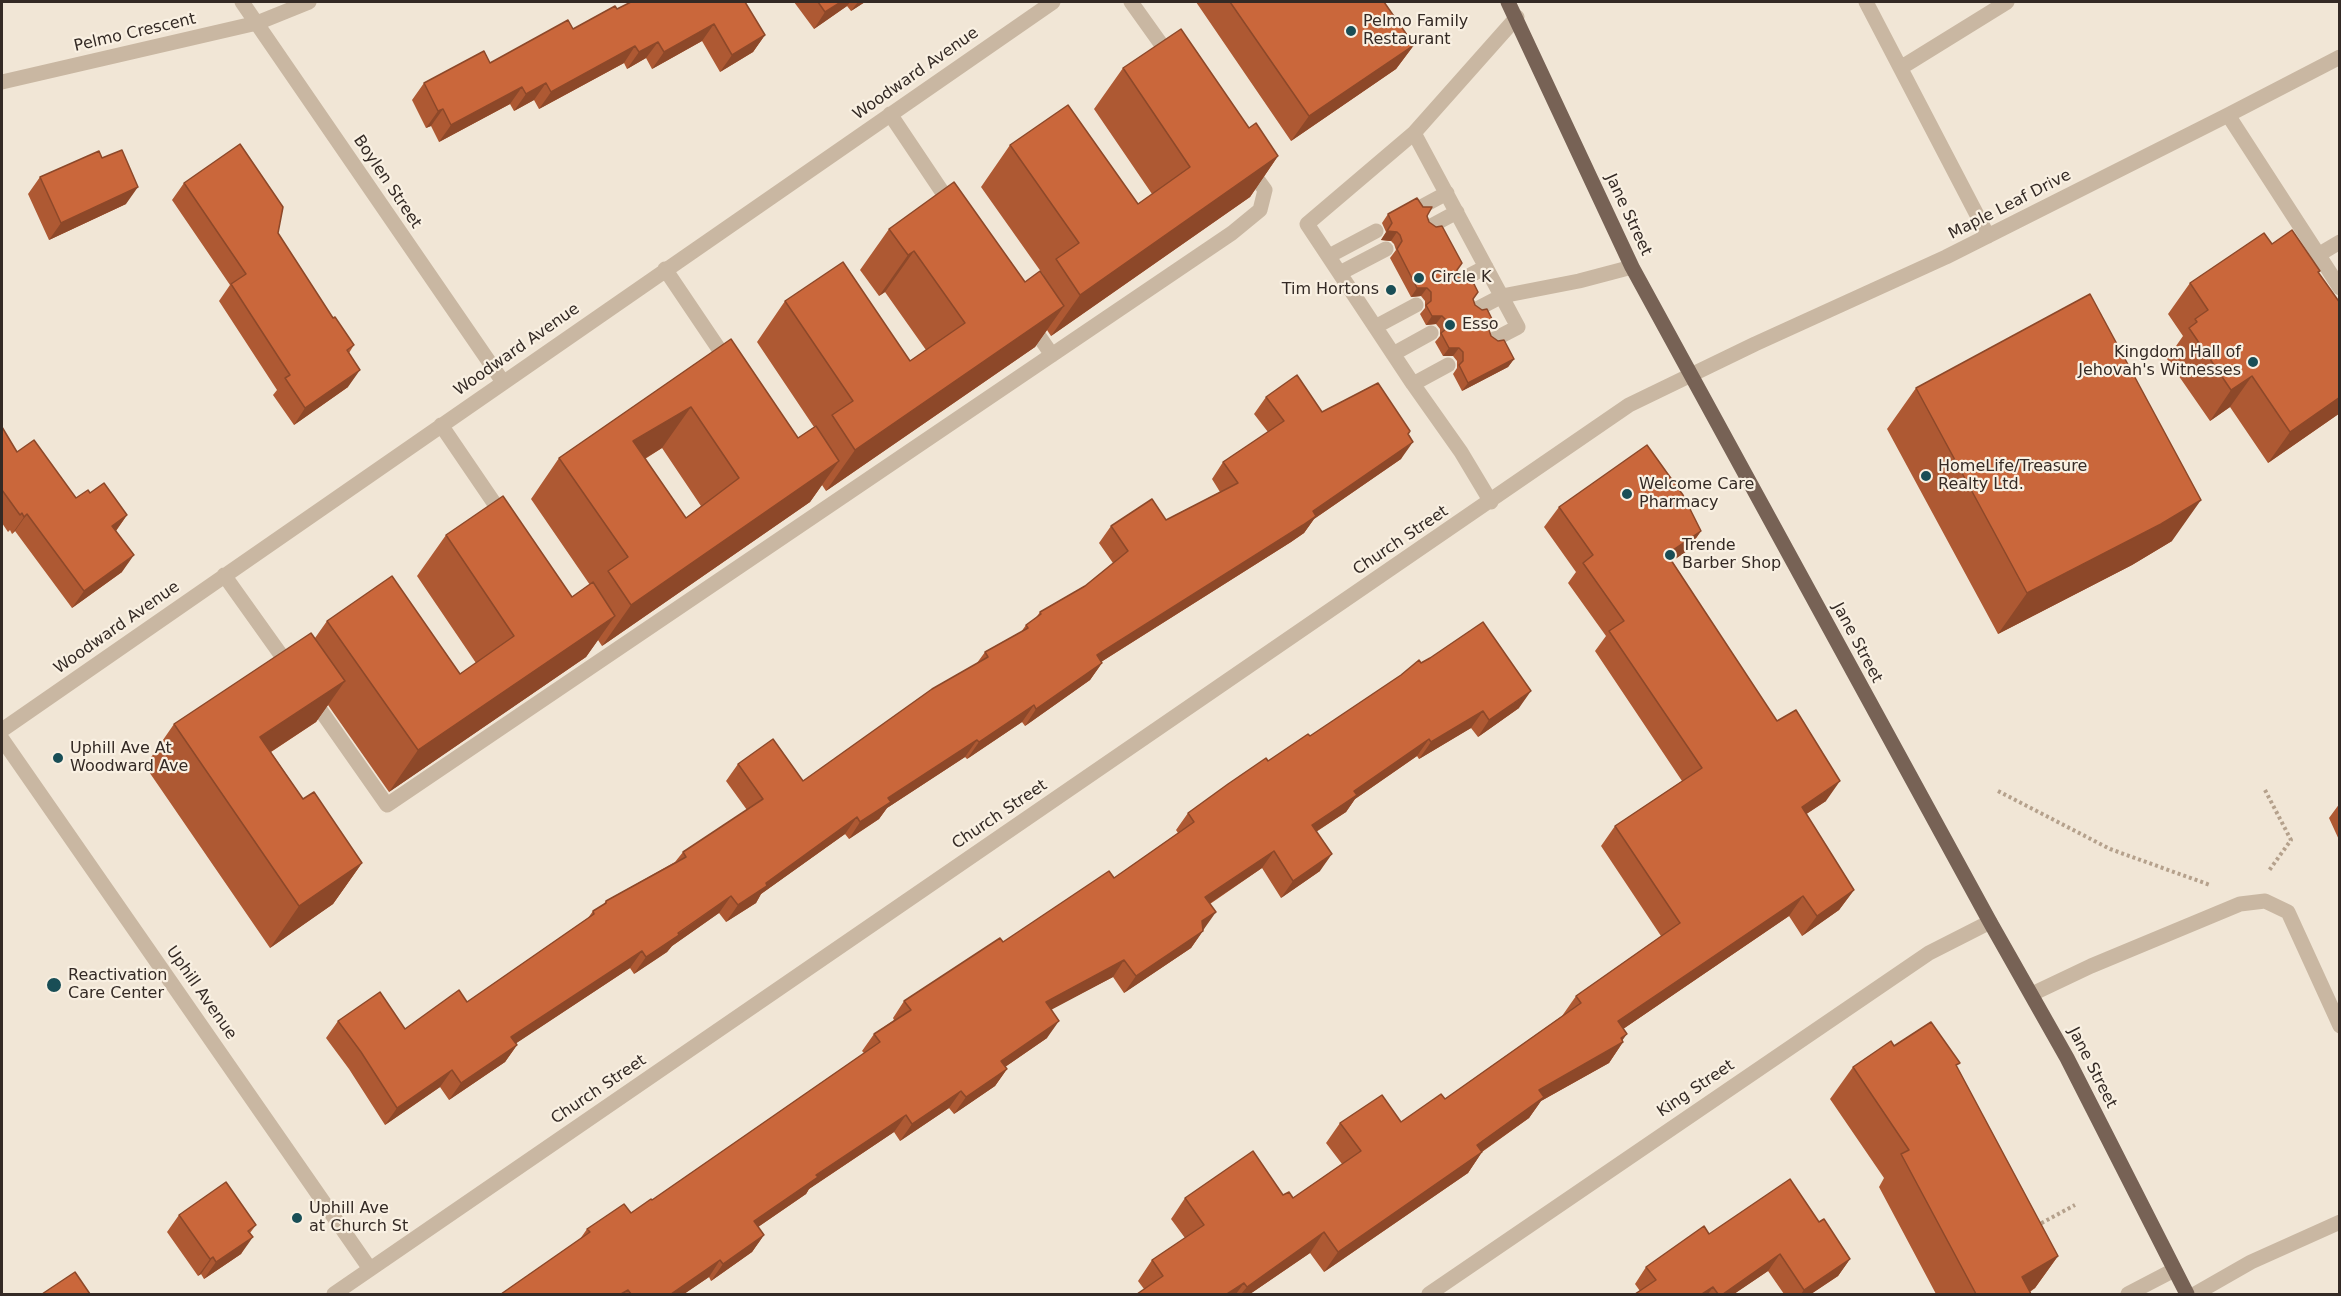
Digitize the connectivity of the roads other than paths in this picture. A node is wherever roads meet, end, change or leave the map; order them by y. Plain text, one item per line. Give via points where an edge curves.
1 (242, 2) edge
2 (309, 2) edge
3 (1053, 2) edge
4 (1131, 2) edge
5 (1508, 2) edge
6 (1866, 2) edge
7 (2007, 2) edge
8 (1517, 17) junction
9 (257, 23) junction
10 (2340, 57) edge
11 (1902, 67) junction
12 (1178, 68) edge
13 (2, 82) edge
14 (890, 114) junction
15 (2228, 116) junction
16 (1414, 133) junction
17 (1239, 152) edge
18 (1447, 194) junction
19 (1421, 207) edge
20 (1457, 212) junction
21 (961, 220) edge
22 (1431, 226) edge
23 (1376, 231) dead end
24 (1989, 236) junction
25 (2340, 242) edge
26 (1386, 249) dead end
27 (2318, 255) junction
28 (1329, 256) junction
29 (1486, 267) junction
30 (1632, 267) junction
31 (665, 269) junction
32 (1340, 273) junction
33 (1461, 280) edge
34 (2340, 288) edge
35 (1502, 296) junction
36 (1416, 305) dead end
37 (1020, 307) edge
38 (1477, 309) edge
39 (1376, 327) junction
40 (1431, 333) dead end
41 (1493, 340) edge
42 (1394, 354) junction
43 (1052, 355) junction
44 (1448, 365) dead end
45 (1692, 374) junction
46 (739, 379) edge
47 (503, 382) junction
48 (1413, 384) junction
49 (441, 424) junction
50 (1491, 502) junction
51 (514, 533) edge
52 (224, 575) junction
53 (2, 730) edge
54 (2, 739) edge
55 (1989, 922) junction
56 (2032, 994) junction
57 (2340, 1026) edge
58 (2340, 1222) edge
59 (370, 1269) junction
60 (2174, 1270) junction
61 (334, 1294) edge
62 (1429, 1294) edge
63 (2128, 1294) edge
64 (2187, 1294) edge
65 (2195, 1294) edge

1 - 9 street, Boylen Street
2 - 9 street, Pelmo Crescent
3 - 14 street, Woodward Avenue
4 - 12 street
5 - 8 main road, Jane Street
6 - 11 street
7 - 11 street
8 - 16 street
8 - 30 main road, Jane Street
9 - 13 street, Pelmo Crescent
9 - 47 street, Boylen Street
10 - 15 street, Maple Leaf Drive
11 - 24 street
14 - 21 street
14 - 31 street, Woodward Avenue
15 - 24 street, Maple Leaf Drive
15 - 27 street
16 - 18 street
16 - 28 street via 1307,224
17 - 43 street via 1265,190 1260,210
18 - 19 street
18 - 20 street
20 - 22 street
20 - 29 street
23 - 28 street
24 - 45 street, Maple Leaf Drive
25 - 27 street
26 - 32 street
27 - 34 street
28 - 32 street
29 - 33 street
29 - 35 street
30 - 35 street
30 - 45 main road, Jane Street
31 - 46 street
31 - 47 street, Woodward Avenue
32 - 39 street
35 - 38 street
35 - 41 street via 1518,327
36 - 39 street
37 - 43 street
39 - 42 street
40 - 42 street
42 - 48 street
43 - 52 street via 822,503 387,805
44 - 48 street
45 - 50 street, Church Street via 1629,405
45 - 55 main road, Jane Street
47 - 49 street, Woodward Avenue
48 - 50 street
49 - 51 street
49 - 52 street, Woodward Avenue
50 - 59 street, Church Street
52 - 53 street, Woodward Avenue
54 - 59 street, Uphill Avenue
55 - 56 main road, Jane Street
55 - 62 street, King Street via 1929,953
56 - 57 street via 2240,904 2265,901 2288,912
56 - 60 main road, Jane Street
58 - 65 street via 2251,1262
59 - 61 street, Church Street
60 - 63 street
60 - 64 main road, Jane Street

